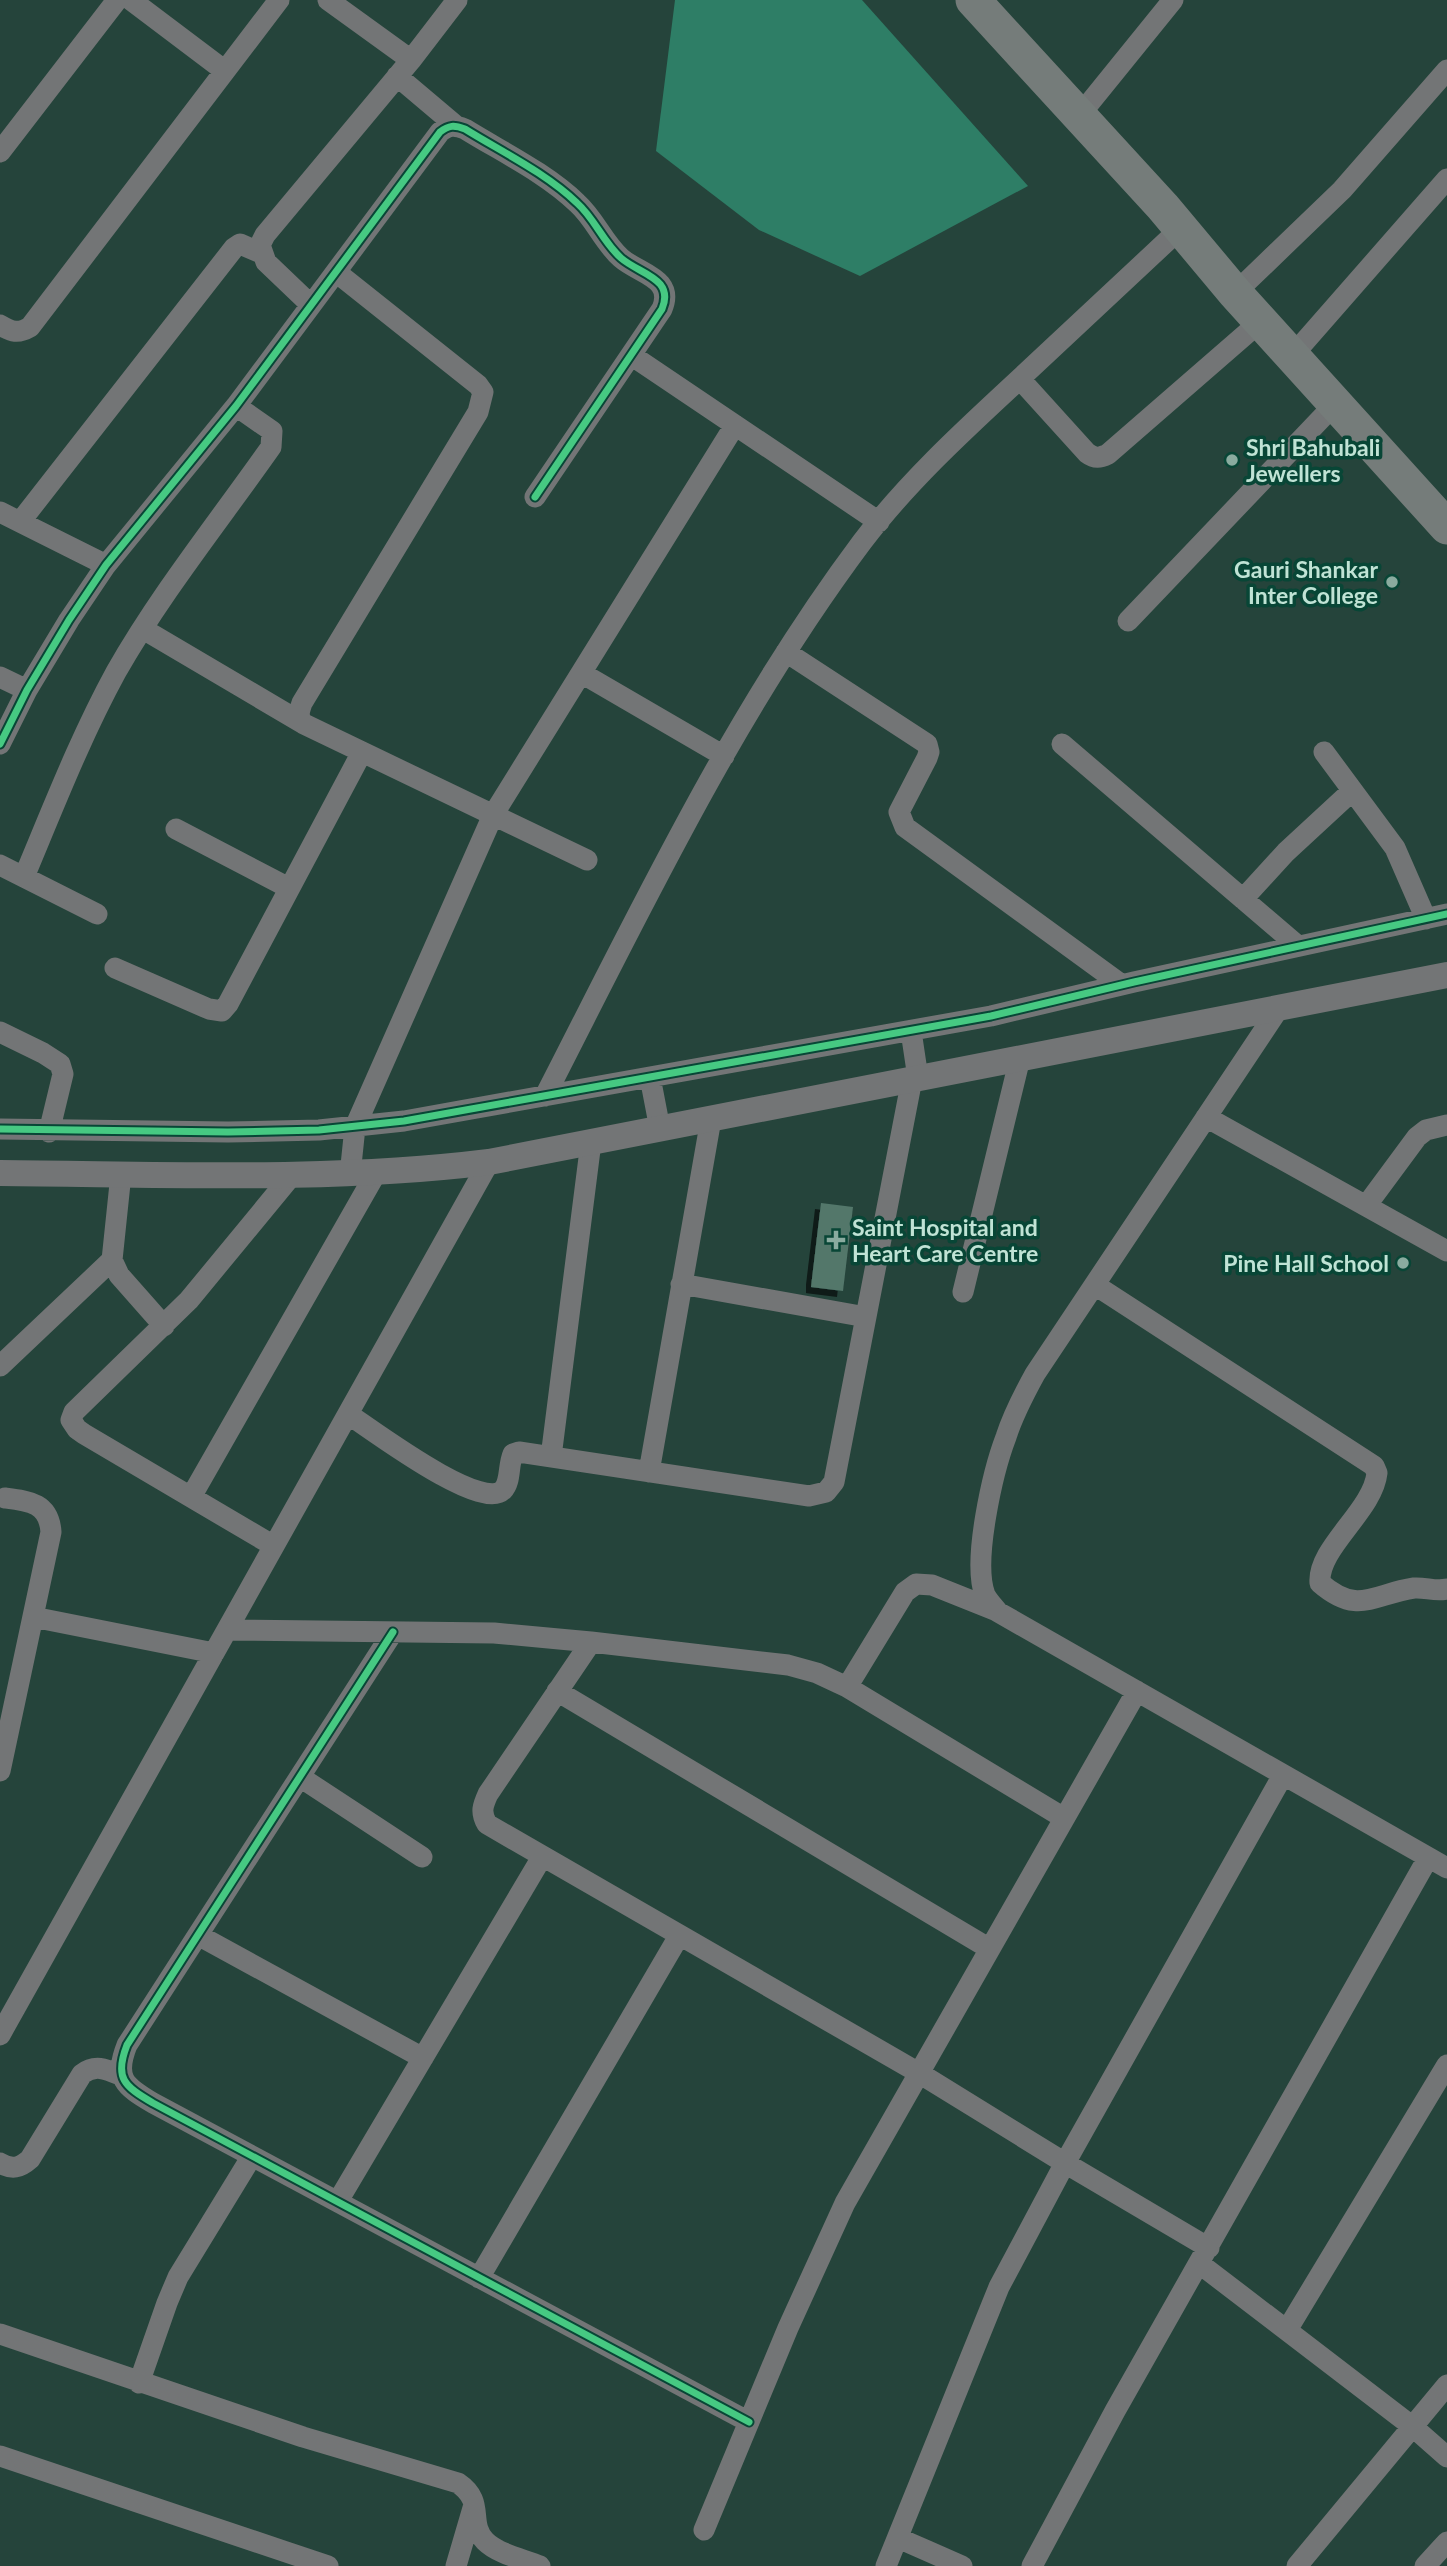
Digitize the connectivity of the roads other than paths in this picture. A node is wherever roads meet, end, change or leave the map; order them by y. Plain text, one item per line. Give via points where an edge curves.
1 (117, 0) edge
2 (131, 0) edge
3 (279, 0) edge
4 (328, 0) edge
5 (457, 0) edge
6 (973, 0) edge
7 (1173, 0) edge
8 (404, 68) junction
9 (1447, 70) edge
10 (225, 71) junction
11 (1079, 116) junction
12 (455, 125) junction
13 (0, 152) edge
14 (1447, 180) edge
15 (1181, 228) junction
16 (261, 253) junction
17 (336, 272) junction
18 (1235, 293) junction
19 (311, 305) junction
20 (1261, 321) junction
21 (0, 325) edge
22 (631, 355) junction
23 (1292, 356) junction
24 (1020, 379) junction
25 (1335, 404) junction
26 (236, 406) junction
27 (735, 425) junction
28 (535, 497) dead end
29 (0, 512) edge
30 (20, 522) junction
31 (879, 522) junction
32 (1445, 528) edge
33 (106, 565) junction
34 (1128, 621) dead end
35 (143, 629) junction
36 (786, 652) junction
37 (583, 674) junction
38 (0, 677) edge
39 (27, 690) junction
40 (304, 724) junction
41 (0, 744) edge
42 (1062, 744) dead end
43 (362, 752) junction
44 (1324, 752) dead end
45 (724, 757) junction
46 (1352, 790) junction
47 (493, 815) junction
48 (176, 829) dead end
49 (587, 860) dead end
50 (0, 865) edge
51 (24, 877) junction
52 (289, 888) junction
53 (1243, 899) junction
54 (1447, 914) edge
55 (97, 915) dead end
56 (1426, 919) junction
57 (1298, 946) junction
58 (115, 968) dead end
59 (1447, 975) edge
60 (1122, 985) junction
61 (1279, 1008) junction
62 (0, 1032) edge
63 (912, 1036) junction
64 (1020, 1058) junction
65 (915, 1074) junction
66 (651, 1082) junction
67 (545, 1096) junction
68 (1206, 1117) junction
69 (711, 1119) junction
70 (659, 1122) junction
71 (1447, 1125) edge
72 (0, 1129) edge
73 (49, 1132) junction
74 (591, 1142) junction
75 (353, 1151) junction
76 (489, 1162) junction
77 (0, 1173) edge
78 (376, 1173) junction
79 (121, 1174) junction
80 (292, 1175) junction
81 (1366, 1206) junction
82 (1447, 1251) edge
83 (112, 1260) junction
84 (681, 1284) junction
85 (1095, 1285) junction
86 (964, 1292) dead end
87 (866, 1317) junction
88 (164, 1326) junction
89 (0, 1366) edge
90 (348, 1415) junction
91 (551, 1457) junction
92 (649, 1472) junction
93 (191, 1497) junction
94 (5, 1498) dead end
95 (274, 1546) junction
96 (1447, 1589) edge
97 (998, 1612) junction
98 (33, 1617) junction
99 (227, 1630) junction
100 (393, 1632) junction
101 (591, 1642) junction
102 (214, 1653) junction
103 (847, 1687) junction
104 (557, 1691) junction
105 (1137, 1691) junction
106 (8, 1701) edge
107 (0, 1771) edge
108 (1283, 1774) junction
109 (300, 1777) junction
110 (1064, 1818) junction
111 (422, 1857) dead end
112 (542, 1857) junction
113 (1428, 1858) junction
114 (1447, 1868) edge
115 (198, 1936) junction
116 (680, 1936) junction
117 (990, 1949) junction
118 (0, 2035) edge
119 (423, 2058) junction
120 (1447, 2065) edge
121 (919, 2073) junction
122 (121, 2075) junction
123 (252, 2155) junction
124 (0, 2163) edge
125 (1065, 2163) junction
126 (338, 2201) junction
127 (1205, 2256) junction
128 (479, 2278) junction
129 (1287, 2330) junction
130 (0, 2334) edge
131 (139, 2384) junction
132 (1447, 2385) edge
133 (749, 2422) junction
134 (1413, 2427) junction
135 (0, 2456) edge
136 (1447, 2457) edge
137 (475, 2503) junction
138 (704, 2530) dead end
139 (898, 2538) junction
140 (1447, 2542) edge
141 (328, 2566) edge
142 (456, 2566) edge
143 (540, 2566) edge
144 (886, 2566) edge
145 (962, 2566) edge
146 (1032, 2566) edge
147 (1297, 2566) edge
148 (1425, 2566) edge

1 - 13 street
2 - 10 street
3 - 10 street
4 - 8 street
5 - 8 street
6 - 11 highway
7 - 11 street
8 - 12 street
8 - 16 street via 274,223 260,245
9 - 18 street via 1342,190
10 - 21 street via 30,327 21,332
11 - 15 highway
12 - 17 street via 440,132
12 - 22 street via 562,189 589,214 619,256 665,289 663,309
14 - 23 street
15 - 18 highway
15 - 24 street
16 - 19 street
16 - 30 street via 240,244 234,248
17 - 19 street
17 - 40 street via 483,392 478,412 302,703 299,719
18 - 20 highway
19 - 26 street
20 - 23 highway
20 - 24 street via 1101,457 1087,453
22 - 27 street
22 - 28 street
23 - 25 highway
24 - 31 street via 944,449
25 - 32 highway
25 - 34 street
26 - 33 street
26 - 35 street via 272,431 271,447
27 - 31 street
27 - 37 street
29 - 30 street
30 - 33 street
31 - 36 street
33 - 39 street
35 - 40 street
35 - 51 street via 87,728
36 - 45 street
36 - 60 street via 927,744 927,758 899,813 905,827
37 - 45 street
37 - 47 street
38 - 39 street
39 - 41 street
40 - 43 street
42 - 53 street
43 - 47 street
43 - 52 street
44 - 46 street
45 - 67 street
46 - 53 street
46 - 56 street via 1395,848
47 - 49 street
47 - 75 street
48 - 52 street
50 - 51 street
51 - 55 street
52 - 58 street via 222,1011
53 - 57 street
54 - 56 street
56 - 57 street
57 - 60 street
59 - 61 street
60 - 63 street
61 - 64 street
61 - 68 street
62 - 73 street via 60,1064 63,1074
63 - 65 street
63 - 66 street
64 - 65 street
64 - 86 street
65 - 69 street
65 - 87 street
66 - 67 street
66 - 70 street
67 - 75 street
68 - 81 street
68 - 85 street
69 - 70 street
69 - 84 street
70 - 74 street
71 - 81 street via 1417,1137
72 - 73 street
73 - 75 street via 228,1132
74 - 76 street
74 - 91 street
75 - 78 street
75 - 80 street
76 - 78 street
76 - 90 street
77 - 79 street
78 - 93 street
79 - 80 street
79 - 83 street
80 - 88 street
81 - 82 street
83 - 88 street via 119,1275
83 - 89 street
84 - 87 street
84 - 92 street
85 - 96 street via 1374,1466 1377,1473 1372,1492 1322,1565 1320,1583 1340,1598 1360,1602 1418,1588
85 - 97 street via 1035,1374 1005,1439 980,1554 986,1596
87 - 92 street via 834,1482 826,1492 809,1496
88 - 93 street via 71,1420 76,1429
90 - 91 street via 475,1492 495,1494 505,1488 513,1454
90 - 95 street
91 - 92 street
93 - 95 street
94 - 98 street via 41,1507 50,1520
95 - 99 street
97 - 103 street via 932,1585 916,1584 905,1592
97 - 105 street
98 - 102 street
98 - 106 street
99 - 100 street
99 - 102 street
100 - 101 street via 494,1633
100 - 109 street
101 - 103 street via 788,1665
101 - 104 street
102 - 118 street
103 - 110 street
104 - 112 street via 483,1805 482,1816 487,1824
104 - 117 street
105 - 108 street
105 - 110 street
106 - 107 street
108 - 113 street
108 - 125 street
109 - 111 street
109 - 115 street
110 - 117 street
112 - 116 street
112 - 119 street
113 - 114 street
113 - 127 street
115 - 119 street
115 - 122 street via 127,2045
116 - 121 street
116 - 128 street
117 - 121 street
119 - 126 street
120 - 129 street
121 - 125 street
121 - 133 street via 845,2203
122 - 123 street via 131,2090
122 - 124 street via 90,2068 30,2159 8,2168
123 - 126 street
123 - 131 street via 178,2277
125 - 127 street
125 - 139 street via 999,2287
126 - 128 street
127 - 129 street
127 - 146 street
128 - 133 street
129 - 134 street
130 - 131 street
131 - 137 street via 457,2483
132 - 134 street
133 - 138 street
134 - 136 street
134 - 147 street
135 - 141 street
137 - 142 street
137 - 143 street via 477,2527 485,2540
139 - 144 street
139 - 145 street
140 - 148 street

